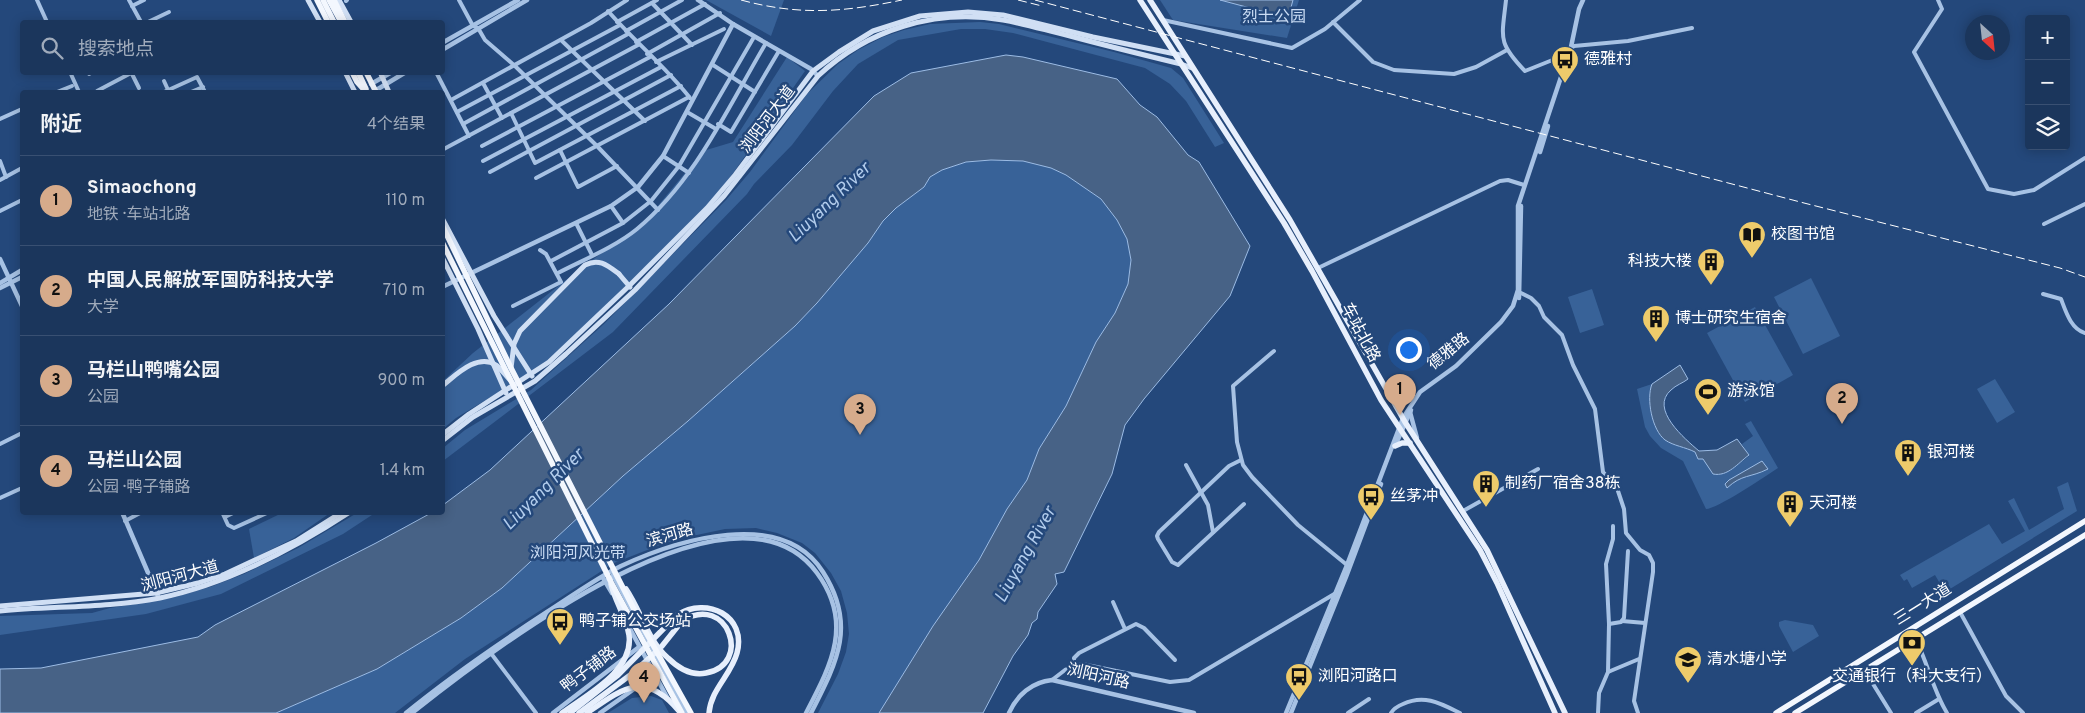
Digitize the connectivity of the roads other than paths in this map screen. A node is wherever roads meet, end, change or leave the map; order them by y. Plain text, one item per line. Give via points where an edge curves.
1 (129, 0) edge
2 (144, 0) edge
3 (308, 0) edge
4 (317, 0) edge
5 (323, 0) edge
6 (329, 0) edge
7 (334, 0) edge
8 (339, 0) edge
9 (459, 0) edge
10 (518, 0) edge
11 (527, 0) edge
12 (627, 0) edge
13 (657, 0) edge
14 (682, 0) edge
15 (698, 0) edge
16 (1140, 0) edge
17 (1150, 0) edge
18 (1360, 0) edge
19 (1506, 0) edge
20 (1585, 0) edge
21 (1938, 0) edge
22 (40, 1) edge
23 (652, 3) junction
24 (706, 4) junction
25 (132, 6) junction
26 (608, 11) junction
27 (169, 12) dead end
28 (660, 13) junction
29 (720, 14) junction
30 (46, 20) edge
31 (140, 20) edge
32 (152, 20) edge
33 (319, 20) edge
34 (327, 20) edge
35 (333, 20) edge
36 (340, 20) edge
37 (344, 20) edge
38 (350, 20) edge
39 (1163, 20) junction
40 (1332, 22) junction
41 (619, 23) junction
42 (671, 23) junction
43 (733, 24) junction
44 (473, 26) junction
45 (478, 28) junction
46 (1692, 28) dead end
47 (724, 29) dead end
48 (627, 33) junction
49 (682, 34) junction
50 (754, 37) junction
51 (561, 40) junction
52 (445, 41) edge
53 (637, 43) junction
54 (766, 43) junction
55 (692, 45) junction
56 (1573, 46) junction
57 (445, 48) edge
58 (571, 50) junction
59 (1507, 50) junction
60 (779, 51) junction
61 (1175, 53) junction
62 (649, 55) junction
63 (1185, 56) junction
64 (581, 60) junction
65 (656, 62) junction
66 (1181, 64) junction
67 (515, 66) junction
68 (712, 66) junction
69 (661, 67) junction
70 (1192, 68) junction
71 (592, 70) junction
72 (813, 71) junction
73 (71, 75) edge
74 (128, 75) edge
75 (133, 75) edge
76 (346, 75) edge
77 (354, 75) edge
78 (359, 75) edge
79 (369, 75) edge
80 (381, 75) edge
81 (401, 75) edge
82 (438, 75) edge
83 (671, 75) junction
84 (525, 76) junction
85 (730, 76) junction
86 (818, 76) junction
87 (164, 81) dead end
88 (604, 81) junction
89 (483, 83) junction
90 (386, 84) junction
91 (742, 84) junction
92 (534, 85) junction
93 (72, 86) dead end
94 (681, 86) junction
95 (203, 87) junction
96 (139, 88) dead end
97 (62, 90) edge
98 (78, 90) edge
99 (99, 90) edge
100 (166, 90) edge
101 (171, 90) edge
102 (196, 90) edge
103 (205, 90) edge
104 (353, 90) edge
105 (357, 90) edge
106 (365, 90) edge
107 (366, 90) edge
108 (374, 90) edge
109 (378, 90) edge
110 (388, 90) edge
111 (614, 91) junction
112 (755, 92) junction
113 (490, 95) junction
114 (545, 95) junction
115 (689, 97) junction
116 (451, 100) junction
117 (624, 101) junction
118 (692, 102) junction
119 (496, 106) junction
120 (557, 107) junction
121 (20, 110) edge
122 (634, 110) junction
123 (458, 112) junction
124 (687, 112) junction
125 (510, 114) junction
126 (566, 116) junction
127 (502, 118) junction
128 (0, 119) edge
129 (645, 121) junction
130 (704, 121) junction
131 (463, 124) junction
132 (576, 126) junction
133 (717, 127) junction
134 (518, 128) junction
135 (469, 136) junction
136 (587, 136) junction
137 (524, 140) junction
138 (482, 146) dead end
139 (597, 146) junction
140 (445, 148) edge
141 (560, 150) junction
142 (529, 151) junction
143 (663, 156) junction
144 (2085, 158) edge
145 (0, 161) edge
146 (483, 161) dead end
147 (566, 163) junction
148 (617, 166) junction
149 (679, 166) junction
150 (20, 169) edge
151 (490, 172) dead end
152 (689, 173) junction
153 (6, 176) junction
154 (536, 178) dead end
155 (0, 180) edge
156 (1524, 185) junction
157 (638, 187) junction
158 (20, 201) edge
159 (651, 201) junction
160 (2085, 204) edge
161 (611, 206) junction
162 (658, 210) junction
163 (0, 211) edge
164 (576, 223) junction
165 (623, 223) junction
166 (445, 224) edge
167 (2044, 224) dead end
168 (445, 231) edge
169 (586, 243) junction
170 (445, 248) edge
171 (540, 250) dead end
172 (592, 255) junction
173 (0, 259) edge
174 (551, 261) junction
175 (445, 263) edge
176 (1318, 268) junction
177 (20, 272) edge
178 (472, 273) junction
179 (558, 273) junction
180 (20, 278) edge
181 (11, 280) junction
182 (455, 282) junction
183 (0, 283) edge
184 (445, 286) edge
185 (629, 286) junction
186 (0, 288) edge
187 (635, 290) junction
188 (1521, 293) junction
189 (2043, 294) dead end
190 (20, 301) edge
191 (514, 306) dead end
192 (2085, 333) edge
193 (1274, 351) dead end
194 (511, 368) junction
195 (531, 375) junction
196 (510, 380) junction
197 (535, 381) junction
198 (445, 384) edge
199 (505, 392) junction
200 (508, 398) junction
201 (1410, 411) junction
202 (1404, 420) junction
203 (1400, 428) junction
204 (445, 433) edge
205 (20, 434) edge
206 (445, 439) edge
207 (1417, 439) junction
208 (1410, 443) junction
209 (0, 444) edge
210 (1395, 446) junction
211 (1241, 460) junction
212 (1186, 464) dead end
213 (1538, 469) dead end
214 (20, 489) edge
215 (1202, 492) junction
216 (0, 498) edge
217 (1244, 504) dead end
218 (1464, 511) junction
219 (123, 515) edge
220 (136, 515) edge
221 (228, 515) edge
222 (253, 515) edge
223 (263, 515) edge
224 (337, 515) edge
225 (345, 515) edge
226 (224, 517) joint
227 (255, 519) junction
228 (2085, 519) edge
229 (125, 521) junction
230 (1613, 526) dead end
231 (1213, 532) junction
232 (2085, 535) edge
233 (1628, 551) dead end
234 (1347, 564) junction
235 (609, 577) junction
236 (621, 583) junction
237 (1336, 593) junction
238 (157, 596) junction
239 (1113, 602) dead end
240 (0, 606) edge
241 (0, 611) edge
242 (1960, 612) junction
243 (1622, 621) junction
244 (1645, 623) junction
245 (1609, 624) junction
246 (1125, 629) junction
247 (1916, 640) junction
248 (639, 647) junction
249 (489, 652) junction
250 (1639, 659) junction
251 (1175, 660) dead end
252 (1074, 665) junction
253 (1865, 670) junction
254 (1608, 672) junction
255 (654, 675) junction
256 (1052, 680) junction
257 (1369, 699) dead end
258 (1939, 699) junction
259 (406, 713) edge
260 (412, 713) edge
261 (536, 713) edge
262 (552, 713) edge
263 (562, 713) edge
264 (570, 713) edge
265 (579, 713) edge
266 (587, 713) edge
267 (600, 713) edge
268 (676, 713) edge
269 (682, 713) edge
270 (686, 713) edge
271 (691, 713) edge
272 (709, 713) edge
273 (806, 713) edge
274 (811, 713) edge
275 (1009, 713) edge
276 (1194, 713) edge
277 (1286, 713) edge
278 (1291, 713) edge
279 (1348, 713) edge
280 (1391, 713) edge
281 (1460, 713) edge
282 (1555, 713) edge
283 (1565, 713) edge
284 (1598, 713) edge
285 (1638, 713) edge
286 (1776, 713) edge
287 (1795, 713) edge
288 (1891, 713) edge
289 (1916, 713) edge
290 (1947, 713) edge
291 (2022, 713) edge

1 - 25 street
2 - 25 street
3 - 33 main road
4 - 34 highway
5 - 35 highway
6 - 36 highway
7 - 37 highway
8 - 38 main road
9 - 44 street
10 - 44 street
11 - 45 street
12 - 26 street
13 - 23 street
14 - 28 street
15 - 24 street
16 - 61 main road, 车站北路
17 - 39 main road, 车站北路
18 - 40 street
19 - 59 street via 1502,38
20 - 56 street, 德雅路 via 1579,9
21 - 144 street via 1942,9 1914,52 1988,189 2014,194 2034,190
22 - 30 street
23 - 28 street
23 - 41 street
24 - 29 street
24 - 42 street
25 - 31 street
26 - 41 street
26 - 51 street
27 - 32 street
28 - 42 street
28 - 48 street
29 - 43 street
29 - 49 street
39 - 40 street via 1292,48
39 - 63 main road, 车站北路
40 - 59 street via 1373,62 1394,70 1454,74 1476,67
41 - 48 street
41 - 58 street
42 - 49 street
42 - 53 street
43 - 50 street
43 - 68 street
44 - 45 street
44 - 52 street
45 - 57 street
45 - 67 street via 485,40
46 - 56 street via 1628,41
47 - 55 street
48 - 53 street
48 - 64 street
49 - 55 street
49 - 62 street
50 - 54 street
50 - 85 street
51 - 58 street
51 - 67 street
53 - 62 street
53 - 71 street
54 - 60 street
54 - 91 street
55 - 65 street
56 - 59 street via 1555,59 1525,71
56 - 156 street, 德雅路
56 - 188 street, 德雅路 via 1521,207
58 - 64 street
58 - 84 street
60 - 72 street
60 - 112 street
61 - 63 main road, 浏阳河大道
61 - 66 main road, 车站北路
61 - 72 main road, 浏阳河大道 via 1002,15 968,12 920,16 890,25 852,44
62 - 65 street
62 - 88 street
63 - 70 main road, 车站北路
64 - 71 street
64 - 92 street
65 - 69 street
66 - 70 main road, 浏阳河大道
66 - 86 main road, 浏阳河大道 via 1003,20 969,16 924,21 880,34 858,45
66 - 203 main road, 车站北路 via 1284,223 1364,370
67 - 84 street
67 - 89 street
68 - 85 street
68 - 118 street
69 - 83 street
69 - 111 street
70 - 176 main road, 车站北路
71 - 88 street
71 - 114 street
72 - 86 street
72 - 185 main road, 浏阳河大道 via 707,208
73 - 98 street
74 - 99 street
75 - 96 street
76 - 104 main road
77 - 106 highway, bridge
78 - 107 highway, bridge
79 - 108 highway, bridge
80 - 90 main road
80 - 105 street
81 - 90 street
82 - 116 street
83 - 94 street
83 - 117 street
84 - 92 street
84 - 113 street
85 - 91 street
85 - 130 street
86 - 187 main road, 浏阳河大道 via 724,196
87 - 100 street
88 - 111 street
88 - 120 street
89 - 113 street
89 - 116 street
90 - 109 street
90 - 110 main road
91 - 112 street
91 - 133 street
92 - 114 street
92 - 119 street
93 - 97 street
94 - 115 street
94 - 122 street
95 - 101 street via 197,77
95 - 102 street
95 - 103 street
111 - 117 street
111 - 126 street
112 - 133 street via 731,132
113 - 119 street
113 - 123 street
114 - 120 street
114 - 125 street
115 - 118 street
115 - 129 street
116 - 123 street
117 - 122 street
117 - 132 street
118 - 124 street
119 - 127 street
119 - 131 street
120 - 126 street
120 - 134 street
121 - 128 street
122 - 129 street
122 - 136 street
123 - 131 street
124 - 130 street
124 - 143 street
125 - 127 street
125 - 134 street
126 - 132 street
126 - 137 street
127 - 135 street
129 - 139 street
130 - 133 street
130 - 149 street
131 - 135 street
132 - 136 street
132 - 142 street
133 - 152 street
134 - 137 street
134 - 138 street
135 - 140 street
136 - 139 street
136 - 141 street
137 - 142 street
137 - 146 street
139 - 147 street
139 - 148 street
141 - 142 street via 535,164
141 - 147 street
142 - 151 street
143 - 149 street
143 - 157 street
145 - 153 street
147 - 148 street via 578,187
147 - 154 street
148 - 157 street
149 - 152 street
149 - 159 street
150 - 153 street
152 - 162 street
153 - 155 street
156 - 176 street via 1500,181
156 - 202 street, 德雅路 via 1518,206 1516,300 1478,346 1420,392
157 - 159 street
157 - 161 street
158 - 163 street
159 - 162 street
159 - 165 street
160 - 167 street
161 - 164 street
161 - 165 street
162 - 172 street via 627,236
164 - 169 street
164 - 178 street
165 - 169 street
166 - 178 main road
168 - 194 highway, bridge
169 - 172 street
169 - 174 street
170 - 196 highway, bridge
171 - 174 street
172 - 179 street
173 - 181 street
174 - 179 street
175 - 182 main road
176 - 202 main road, 车站北路
177 - 181 street
178 - 182 street
178 - 195 main road
179 - 191 street via 561,282
180 - 181 street
181 - 183 street
181 - 186 street
181 - 190 street
182 - 184 street
182 - 199 main road
185 - 187 main road
185 - 194 main road, bridge via 604,263 593,261 584,266 520,331 514,344
185 - 195 main road, 浏阳河大道
187 - 197 main road, 浏阳河大道
188 - 201 street, 德雅路 via 1504,323 1458,367 1422,394
188 - 244 street via 1531,298 1561,333 1595,409 1603,472 1617,488 1624,509 1626,533 1653,563
189 - 192 street via 2061,299 2075,328
193 - 211 street via 1233,386
194 - 236 highway, bridge
195 - 197 main road
195 - 199 main road, 浏阳河大道
196 - 198 main road, bridge via 495,364 481,362 467,366
196 - 235 highway, bridge
197 - 200 main road, 浏阳河大道
199 - 200 main road
199 - 204 main road, 浏阳河大道
200 - 206 main road, 浏阳河大道 via 472,417
201 - 202 street, 德雅路
201 - 207 street
202 - 203 street, 德雅路
202 - 207 main road, 车站北路
203 - 208 main road, 车站北路
203 - 210 street, 德雅路
203 - 234 street, 德雅路
205 - 209 street
207 - 218 main road, 车站北路
208 - 210 main road
208 - 282 main road, 车站北路 via 1498,583
210 - 278 street, 德雅路
211 - 215 street
211 - 234 street via 1252,477 1298,525
212 - 215 street
213 - 218 street
214 - 216 street
215 - 231 street
215 - 231 street via 1157,536 1176,565
217 - 231 street
218 - 283 main road, 车站北路 via 1498,570
219 - 229 street
220 - 229 street
221 - 226 street
222 - 227 street
223 - 227 street
224 - 238 main road, 浏阳河大道 via 296,541 225,574
225 - 238 main road, 浏阳河大道 via 298,545 241,571 200,587
226 - 227 street via 231,528
228 - 286 highway, 三一大道
229 - 238 street
230 - 245 street via 1606,564
232 - 242 highway, 三一大道
233 - 243 street
234 - 237 street, 德雅路
235 - 248 street
235 - 249 street, 滨河路
235 - 263 main road, bridge via 629,635 628,652 614,674
235 - 269 highway, bridge
235 - 270 street
235 - 273 street, 滨河路 via 664,554 735,539 767,540 804,558 830,594 837,624 837,638 828,667
235 - 274 street, 滨河路 via 640,558 664,549 733,534 778,538 806,553 831,585 839,606 842,631 837,658
236 - 265 main road, bridge via 659,648 663,653 666,657 677,666 694,674 710,672 725,663 729,656 731,638 725,625 704,613 689,616 676,627 668,637 662,646 658,651 646,663
236 - 271 highway, bridge
237 - 252 street via 1189,680 1170,682 1100,666
237 - 277 street, 德雅路
238 - 240 main road, 浏阳河大道
238 - 241 main road, 浏阳河大道
239 - 246 street
242 - 247 highway, 三一大道
242 - 291 street via 2006,696
243 - 244 street
243 - 245 street
244 - 250 street
245 - 254 street
246 - 251 street via 1142,626
246 - 252 street via 1079,653 1074,658
247 - 253 highway, 三一大道
247 - 258 street
248 - 255 street
248 - 262 street, 鸭子铺路
249 - 259 street, 滨河路 via 450,677
249 - 260 street, 滨河路
249 - 261 street
250 - 254 street
250 - 285 street via 1634,701
252 - 256 street
253 - 287 highway, 三一大道
253 - 288 street
254 - 284 street via 1599,693
255 - 267 street
255 - 268 street
256 - 275 street, 浏阳河路 via 1029,687
256 - 276 street, 浏阳河路
257 - 279 street
258 - 289 street
258 - 290 street
264 - 272 main road, bridge via 618,675 678,615 698,607 725,615 738,636 737,655 713,695
266 - 269 main road, bridge via 622,689 641,686 656,691
280 - 281 street via 1397,706 1422,698 1435,700

